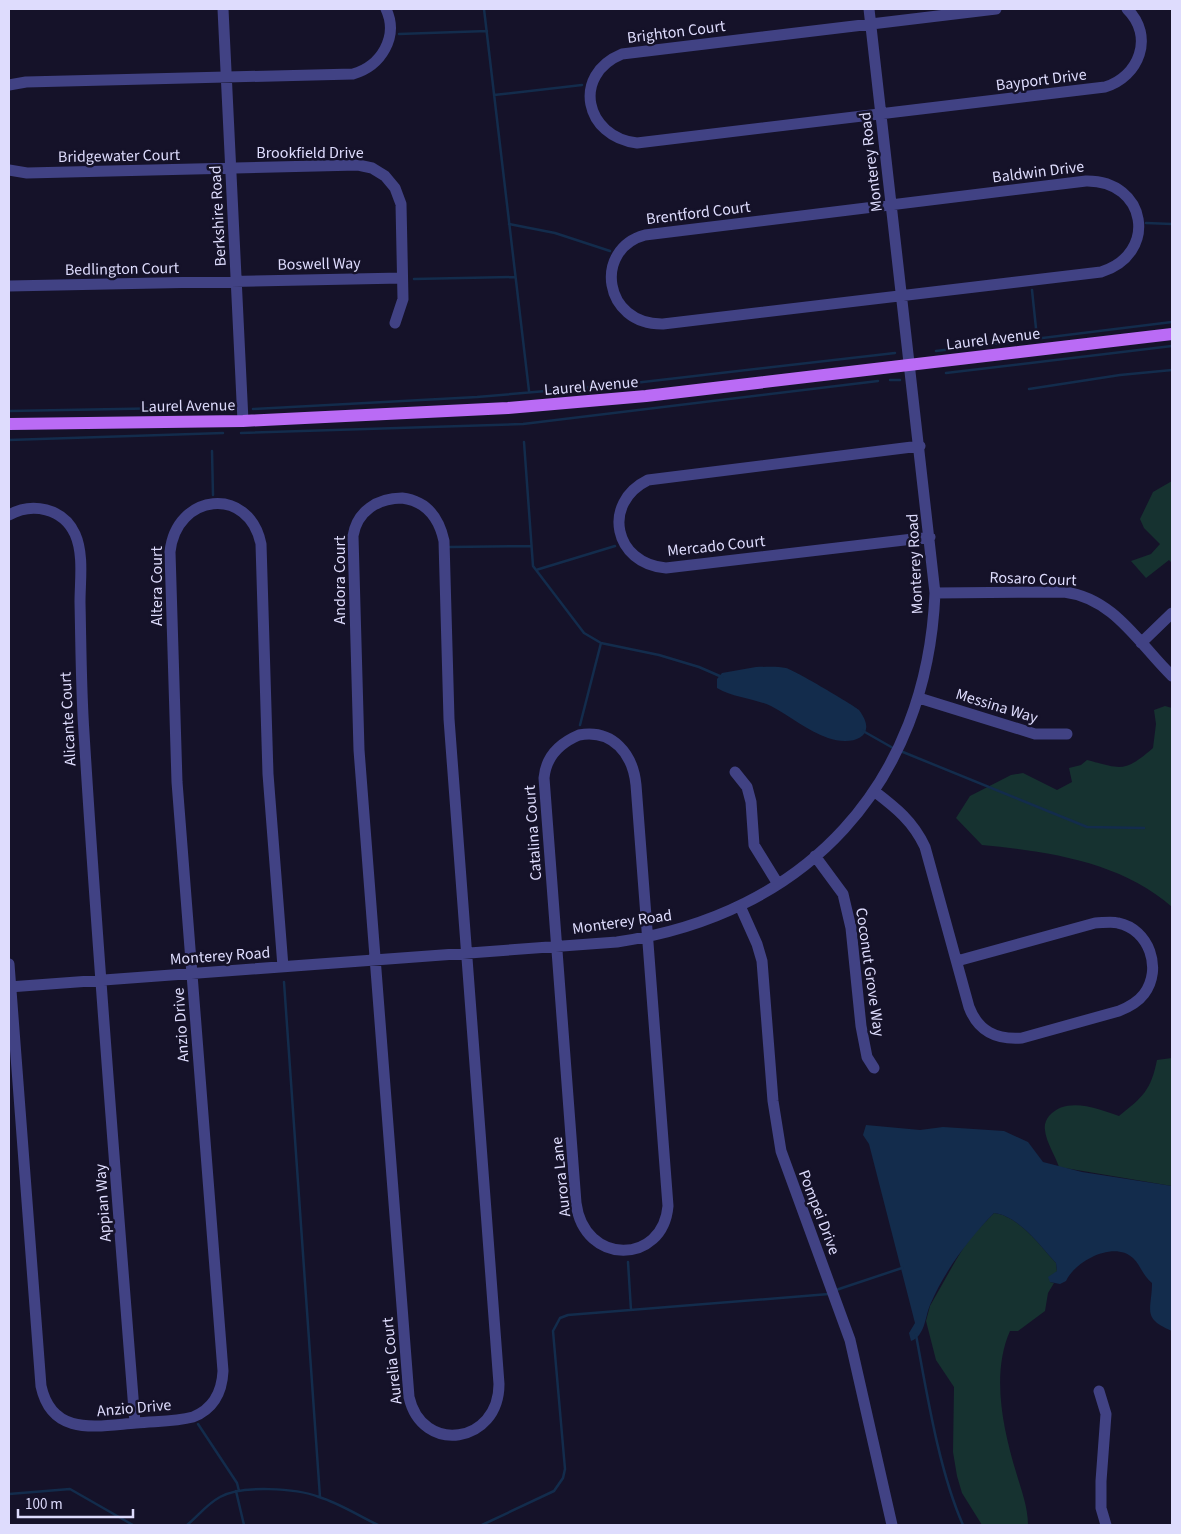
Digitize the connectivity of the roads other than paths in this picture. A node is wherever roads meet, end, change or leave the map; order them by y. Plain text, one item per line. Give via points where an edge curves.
1 (223, 9) edge
2 (386, 9) edge
3 (870, 9) edge
4 (996, 9) edge
5 (1127, 9) edge
6 (870, 24) junction
7 (226, 78) junction
8 (9, 85) edge
9 (881, 114) junction
10 (231, 169) junction
11 (9, 170) edge
12 (892, 205) junction
13 (402, 278) junction
14 (237, 282) junction
15 (9, 286) edge
16 (902, 296) junction
17 (395, 323) dead end
18 (1172, 334) edge
19 (911, 364) junction
20 (243, 421) junction
21 (9, 424) edge
22 (920, 446) junction
23 (9, 515) edge
24 (930, 537) junction
25 (935, 593) junction
26 (1172, 613) edge
27 (1141, 643) junction
28 (1172, 676) edge
29 (919, 698) junction
30 (1067, 734) dead end
31 (735, 772) dead end
32 (874, 792) junction
33 (815, 856) junction
34 (778, 884) junction
35 (740, 906) junction
36 (647, 937) junction
37 (556, 946) junction
38 (465, 953) junction
39 (374, 959) junction
40 (957, 961) junction
41 (9, 964) edge
42 (283, 967) junction
43 (192, 974) junction
44 (101, 981) junction
45 (10, 987) edge
46 (874, 1068) dead end
47 (1099, 1391) dead end
48 (135, 1423) junction
49 (892, 1525) edge
50 (1106, 1525) edge

1 - 7 street, Berkshire Road
2 - 7 street via 390,22 387,45 378,61 363,71 347,75
3 - 6 street, Monterey Road
4 - 6 street
5 - 9 street, Bayport Drive via 1138,24 1142,45 1131,72 1114,84
6 - 9 street, Monterey Road
6 - 9 street, Brighton Court via 622,54 606,63 595,76 591,107 603,129 619,140 637,143
7 - 8 street
7 - 10 street, Berkshire Road
9 - 12 street, Monterey Road
10 - 11 street, Bridgewater Court via 27,173
10 - 13 street, Brookfield Drive via 358,165 379,172 396,188 401,204
10 - 14 street, Berkshire Road
12 - 16 street, Monterey Road
12 - 16 street, Baldwin Drive via 1094,181 1109,184 1127,196 1136,211 1139,225 1132,250 1110,269
12 - 16 street, Brentford Court via 640,236 619,254 612,283 618,303 626,312 642,322 656,324
13 - 14 street, Boswell Way
13 - 17 street, Brookfield Drive via 403,299
14 - 15 street, Bedlington Court
14 - 20 street, Berkshire Road
16 - 19 street, Monterey Road
18 - 19 main road, Laurel Avenue
19 - 20 main road, Laurel Avenue via 646,396 508,408
19 - 22 street, Monterey Road
20 - 21 main road, Laurel Avenue
22 - 24 street, Monterey Road
22 - 24 street, Mercado Court via 648,480 629,493 620,511 619,526 624,544 636,558 652,566 666,568
23 - 44 street, Alicante Court via 27,508 49,510 66,522 78,542 83,725
24 - 25 street, Monterey Road
25 - 27 street, Rosaro Court via 1056,592 1078,595 1106,608
25 - 29 street, Monterey Road via 932,638
26 - 27 street
27 - 28 street, Rosaro Court
29 - 30 street, Messina Way via 1035,734
29 - 32 street, Monterey Road via 900,744
31 - 34 street via 747,787 751,802 754,845
32 - 33 street, Monterey Road via 839,834
32 - 40 street via 901,811 917,830 925,847
33 - 34 street, Monterey Road
33 - 46 street, Coconut Grove Way via 843,894 851,928 861,1026 867,1057
34 - 35 street, Monterey Road
35 - 36 street, Monterey Road via 707,921
35 - 49 street, Pompei Drive via 757,944 763,970 773,1101 781,1151 853,1351
36 - 37 street, Monterey Road
36 - 37 street, Catalina Court via 633,766 616,742 584,734 557,748 545,772
36 - 37 street, Aurora Lane via 668,1206 658,1233 648,1243 629,1250 608,1248 596,1242 584,1230 578,1215
37 - 38 street, Monterey Road
38 - 39 street, Monterey Road
38 - 39 street, Andora Court via 449,719 444,542 438,521 428,508 413,500 394,498 377,502 366,511 356,524 352,544 359,750
38 - 39 street, Aurelia Court via 499,1394 486,1422 473,1432 460,1435 441,1434 424,1425 416,1416 409,1398
39 - 42 street, Monterey Road
40 - 40 street via 976,1021 993,1035 1014,1039 1131,1006 1145,993 1153,970 1153,959 1143,938 1126,926 1108,922
41 - 45 street
42 - 43 street, Monterey Road
42 - 43 street, Altera Court via 268,774 261,544 256,528 246,515 231,506 215,503 196,508 182,518 171,539 170,552 177,782
43 - 44 street, Monterey Road
43 - 48 street, Anzio Drive via 222,1384 213,1403 198,1415
44 - 45 street, Monterey Road
44 - 48 street, Appian Way
45 - 48 street, Anzio Drive via 43,1393 56,1415 73,1424 91,1427
47 - 50 street via 1106,1414 1101,1481 1101,1508

